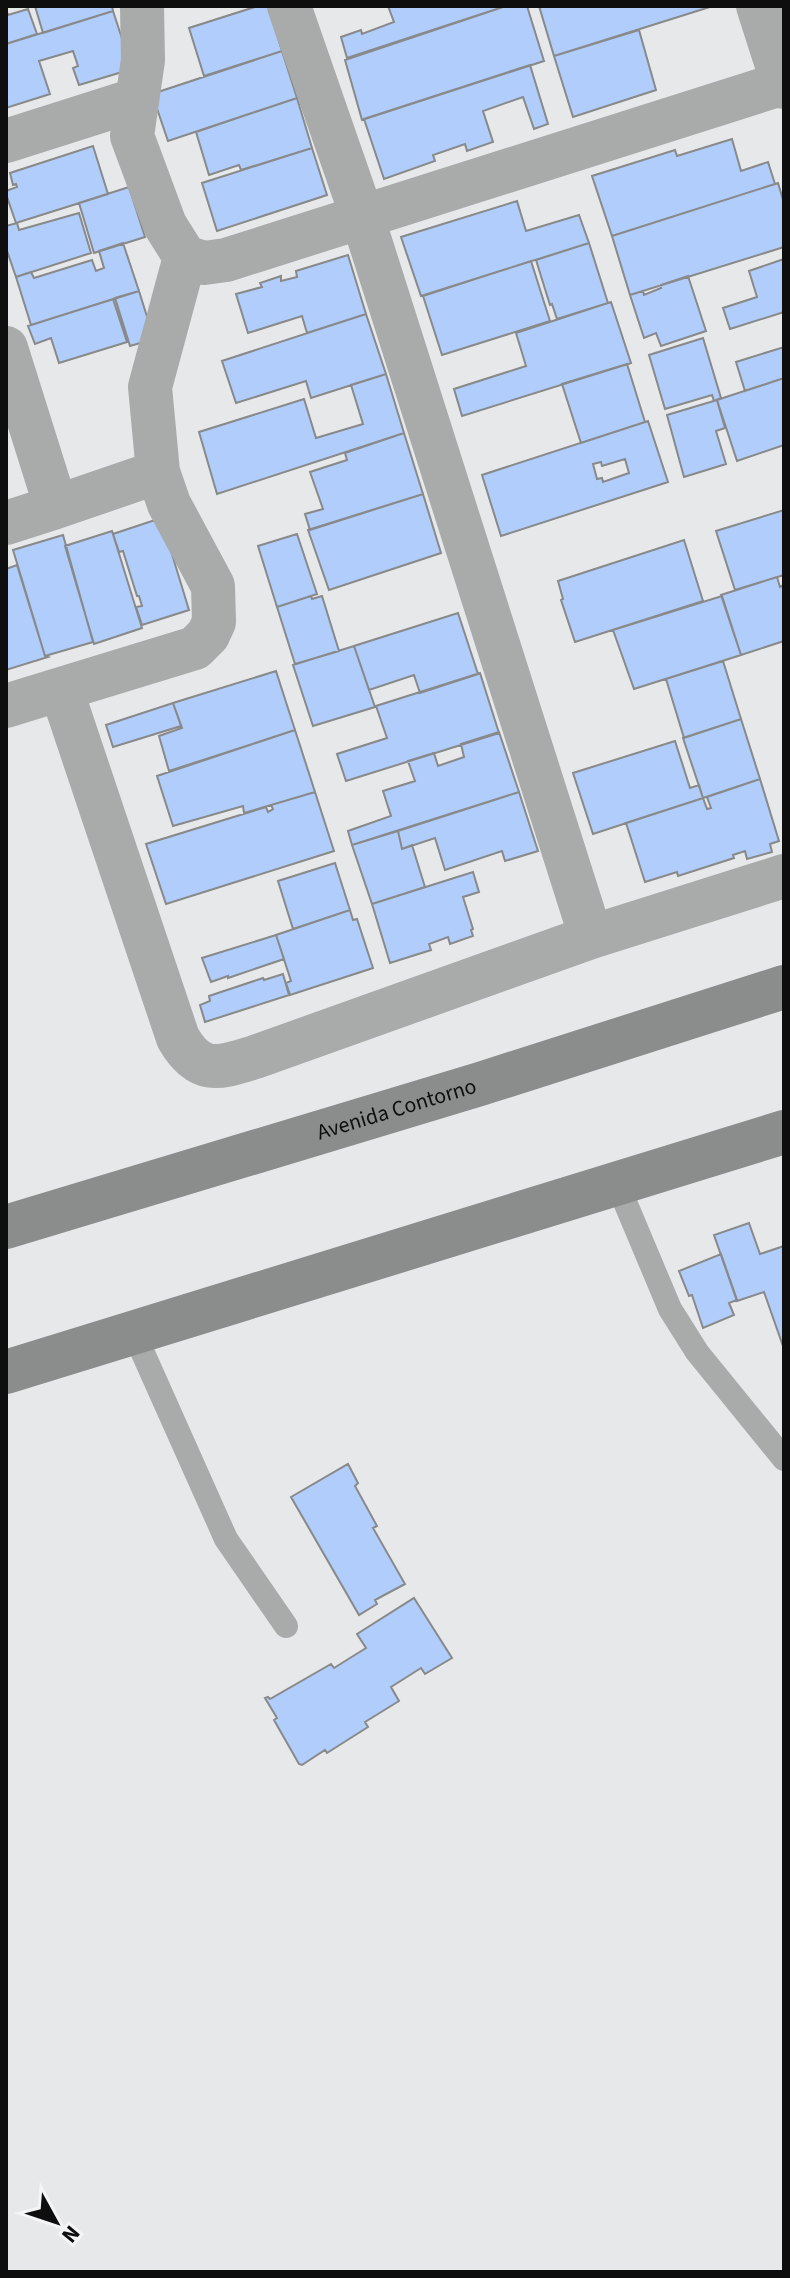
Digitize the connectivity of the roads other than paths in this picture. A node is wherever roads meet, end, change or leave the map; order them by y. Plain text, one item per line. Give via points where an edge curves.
1 (142, 6) edge
2 (289, 6) edge
3 (758, 6) edge
4 (784, 84) edge
5 (135, 100) junction
6 (6, 141) edge
7 (362, 216) junction
8 (185, 257) junction
9 (6, 348) edge
10 (158, 472) junction
11 (56, 507) junction
12 (6, 523) edge
13 (61, 689) junction
14 (6, 706) edge
15 (784, 876) edge
16 (591, 937) junction
17 (784, 987) edge
18 (784, 1132) edge
19 (617, 1183) junction
20 (6, 1227) edge
21 (134, 1333) junction
22 (6, 1372) edge
23 (784, 1459) edge
24 (286, 1626) dead end

1 - 5 street via 143,60
2 - 7 street
3 - 4 street
4 - 7 street
5 - 6 street
5 - 8 street via 132,136 165,225
7 - 8 street via 226,260 204,263
7 - 16 street
8 - 10 street via 150,387
9 - 11 street
10 - 11 street
10 - 13 street via 213,586 214,622 195,648
11 - 12 street
13 - 14 street
13 - 16 street via 178,1038 199,1064 223,1067 255,1057
15 - 16 street
17 - 20 main road, Avenida Contorno
18 - 19 main road
19 - 21 main road
19 - 23 lane via 670,1309 697,1352
21 - 22 main road
21 - 24 lane via 226,1539

